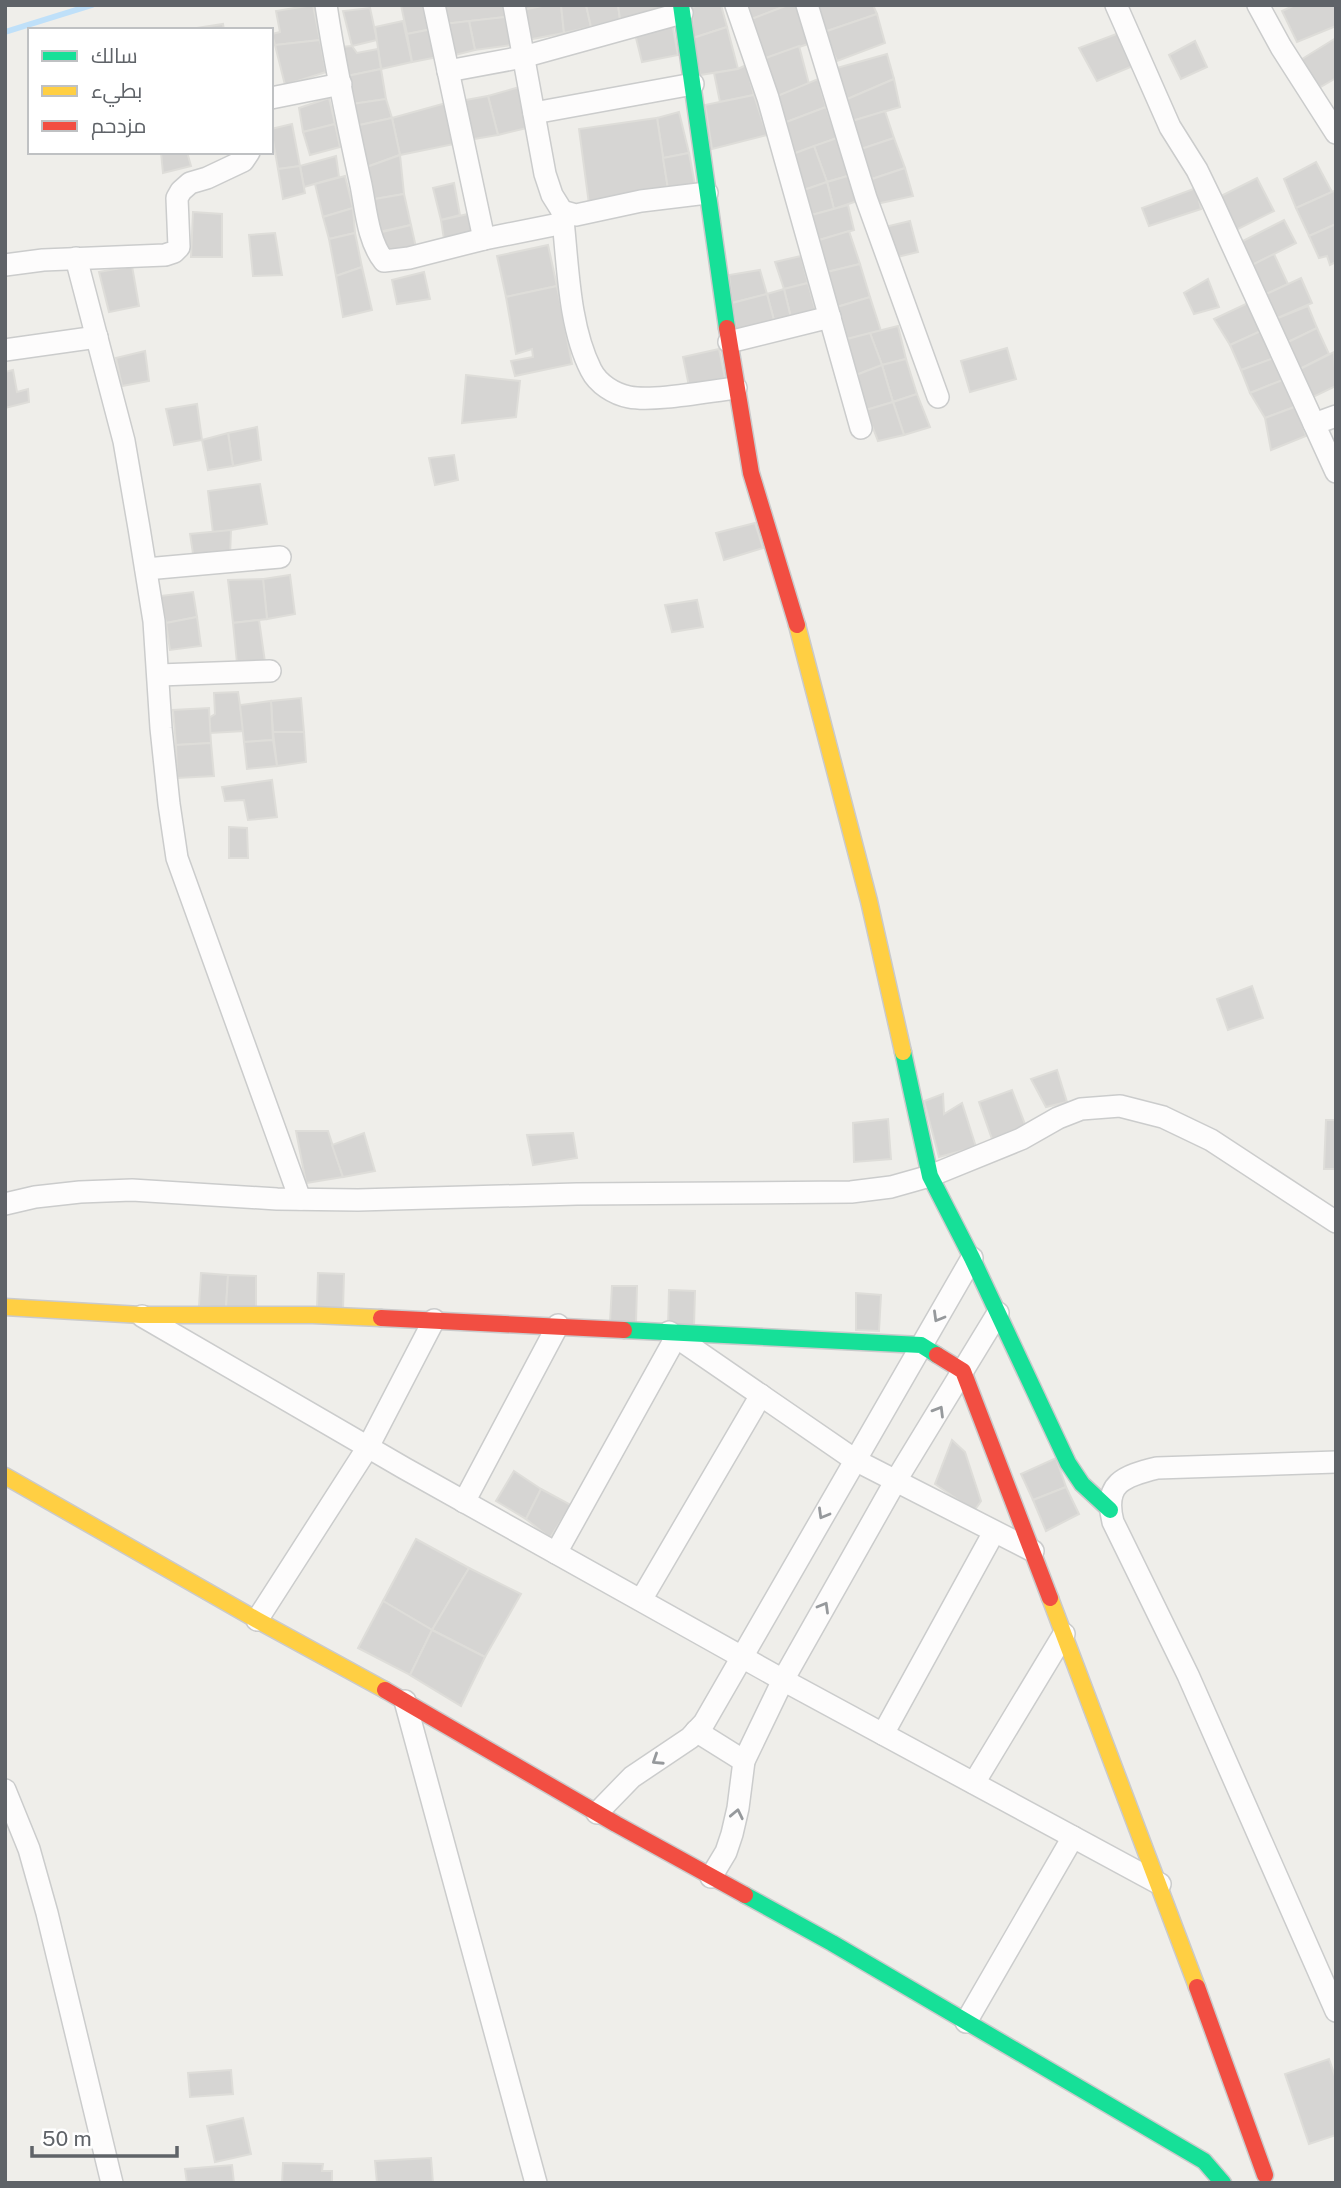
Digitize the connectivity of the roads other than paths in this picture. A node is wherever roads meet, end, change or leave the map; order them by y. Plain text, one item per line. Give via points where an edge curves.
1 (326, 5) edge
2 (434, 5) edge
3 (514, 5) edge
4 (736, 5) edge
5 (807, 5) edge
6 (1116, 5) edge
7 (1258, 5) edge
8 (681, 9) edge
9 (523, 57) junction
10 (448, 71) junction
11 (341, 84) junction
12 (693, 84) junction
13 (273, 98) edge
14 (534, 113) junction
15 (1336, 133) edge
16 (248, 154) edge
17 (707, 193) junction
18 (563, 217) junction
19 (484, 239) junction
20 (76, 258) junction
21 (5, 265) edge
22 (830, 317) junction
23 (97, 337) junction
24 (729, 342) junction
25 (5, 349) edge
26 (736, 388) junction
27 (938, 397) dead end
28 (1336, 416) edge
29 (1314, 424) junction
30 (861, 428) dead end
31 (1336, 472) edge
32 (280, 556) dead end
33 (146, 569) junction
34 (270, 671) dead end
35 (159, 675) junction
36 (930, 1176) junction
37 (300, 1199) junction
38 (5, 1204) edge
39 (1336, 1222) edge
40 (972, 1258) junction
41 (5, 1307) edge
42 (998, 1312) junction
43 (141, 1315) junction
44 (434, 1320) junction
45 (558, 1325) junction
46 (671, 1334) junction
47 (921, 1345) junction
48 (963, 1371) junction
49 (761, 1395) junction
50 (368, 1447) junction
51 (855, 1460) junction
52 (1336, 1462) edge
53 (5, 1476) edge
54 (895, 1482) junction
55 (464, 1502) junction
56 (1110, 1510) junction
57 (994, 1532) junction
58 (1033, 1551) junction
59 (556, 1553) junction
60 (641, 1600) junction
61 (257, 1620) junction
62 (1064, 1634) junction
63 (741, 1656) junction
64 (783, 1680) junction
65 (405, 1701) junction
66 (696, 1731) junction
67 (883, 1734) junction
68 (744, 1761) junction
69 (974, 1783) junction
70 (5, 1790) edge
71 (597, 1813) junction
72 (1073, 1837) junction
73 (711, 1877) junction
74 (1160, 1884) junction
75 (1336, 2011) edge
76 (966, 2022) junction
77 (1204, 2161) junction
78 (1226, 2164) dead end
79 (1246, 2168) dead end
80 (1265, 2175) junction
81 (1282, 2182) edge
82 (112, 2183) edge
83 (536, 2183) edge
84 (1223, 2183) edge

1 - 11 street
2 - 10 street
3 - 9 street
4 - 22 street via 768,98
5 - 27 street via 866,198
6 - 29 street
7 - 15 street
8 - 9 street
8 - 12 street
9 - 10 street
9 - 14 street
10 - 19 street
11 - 13 street
11 - 19 street via 372,236 384,261
12 - 14 street
12 - 17 street
14 - 18 street via 545,174
16 - 20 street via 243,161 181,191 174,252
17 - 18 street
17 - 24 street
18 - 19 street
18 - 26 street via 576,323 592,372 604,385 630,397 647,398
20 - 21 street
20 - 23 street
22 - 24 street
22 - 30 street
23 - 25 street
23 - 33 street via 124,441
24 - 26 street
26 - 36 street via 751,473 794,614 869,901
28 - 29 street
29 - 31 street
32 - 33 street
33 - 35 street
34 - 35 street
35 - 37 street via 177,858
36 - 37 street via 851,1192
36 - 39 street via 1081,1109 1120,1106 1163,1117 1211,1140
36 - 40 street
37 - 38 street via 132,1190 80,1192
40 - 42 street
40 -> 47 street
41 - 43 street
42 - 48 street
42 - 56 street via 1068,1463 1082,1484
43 - 44 street
43 - 50 street
44 - 45 street
44 - 50 street
45 - 46 street
45 - 55 street
46 - 47 street
46 - 49 street
46 - 59 street
47 - 48 street
47 - 51 street
54 -> 48 street
48 - 58 street
49 - 51 street
49 - 60 street
50 - 55 street
50 - 61 street
51 - 54 street
51 -> 63 street
52 - 56 street via 1157,1468 1118,1483 1110,1496
53 - 61 street
54 - 57 street
64 -> 54 street
55 - 59 street
56 - 75 street
57 - 58 street
57 - 67 street
58 - 62 street
59 - 60 street
60 - 63 street
61 - 65 street
62 - 69 street
62 - 74 street
63 - 64 street
63 - 66 street
64 - 67 street
64 - 68 street
65 - 71 street
65 - 83 street
66 - 68 street
66 -> 71 street via 632,1777
67 - 69 street
73 -> 68 street via 732,1834
69 - 72 street
70 - 82 street via 29,1849 47,1913
71 - 73 street
72 - 74 street
72 - 76 street
73 - 76 street
74 - 80 street
76 - 77 street
77 - 78 street
77 - 84 street
79 - 80 street
80 - 81 street

